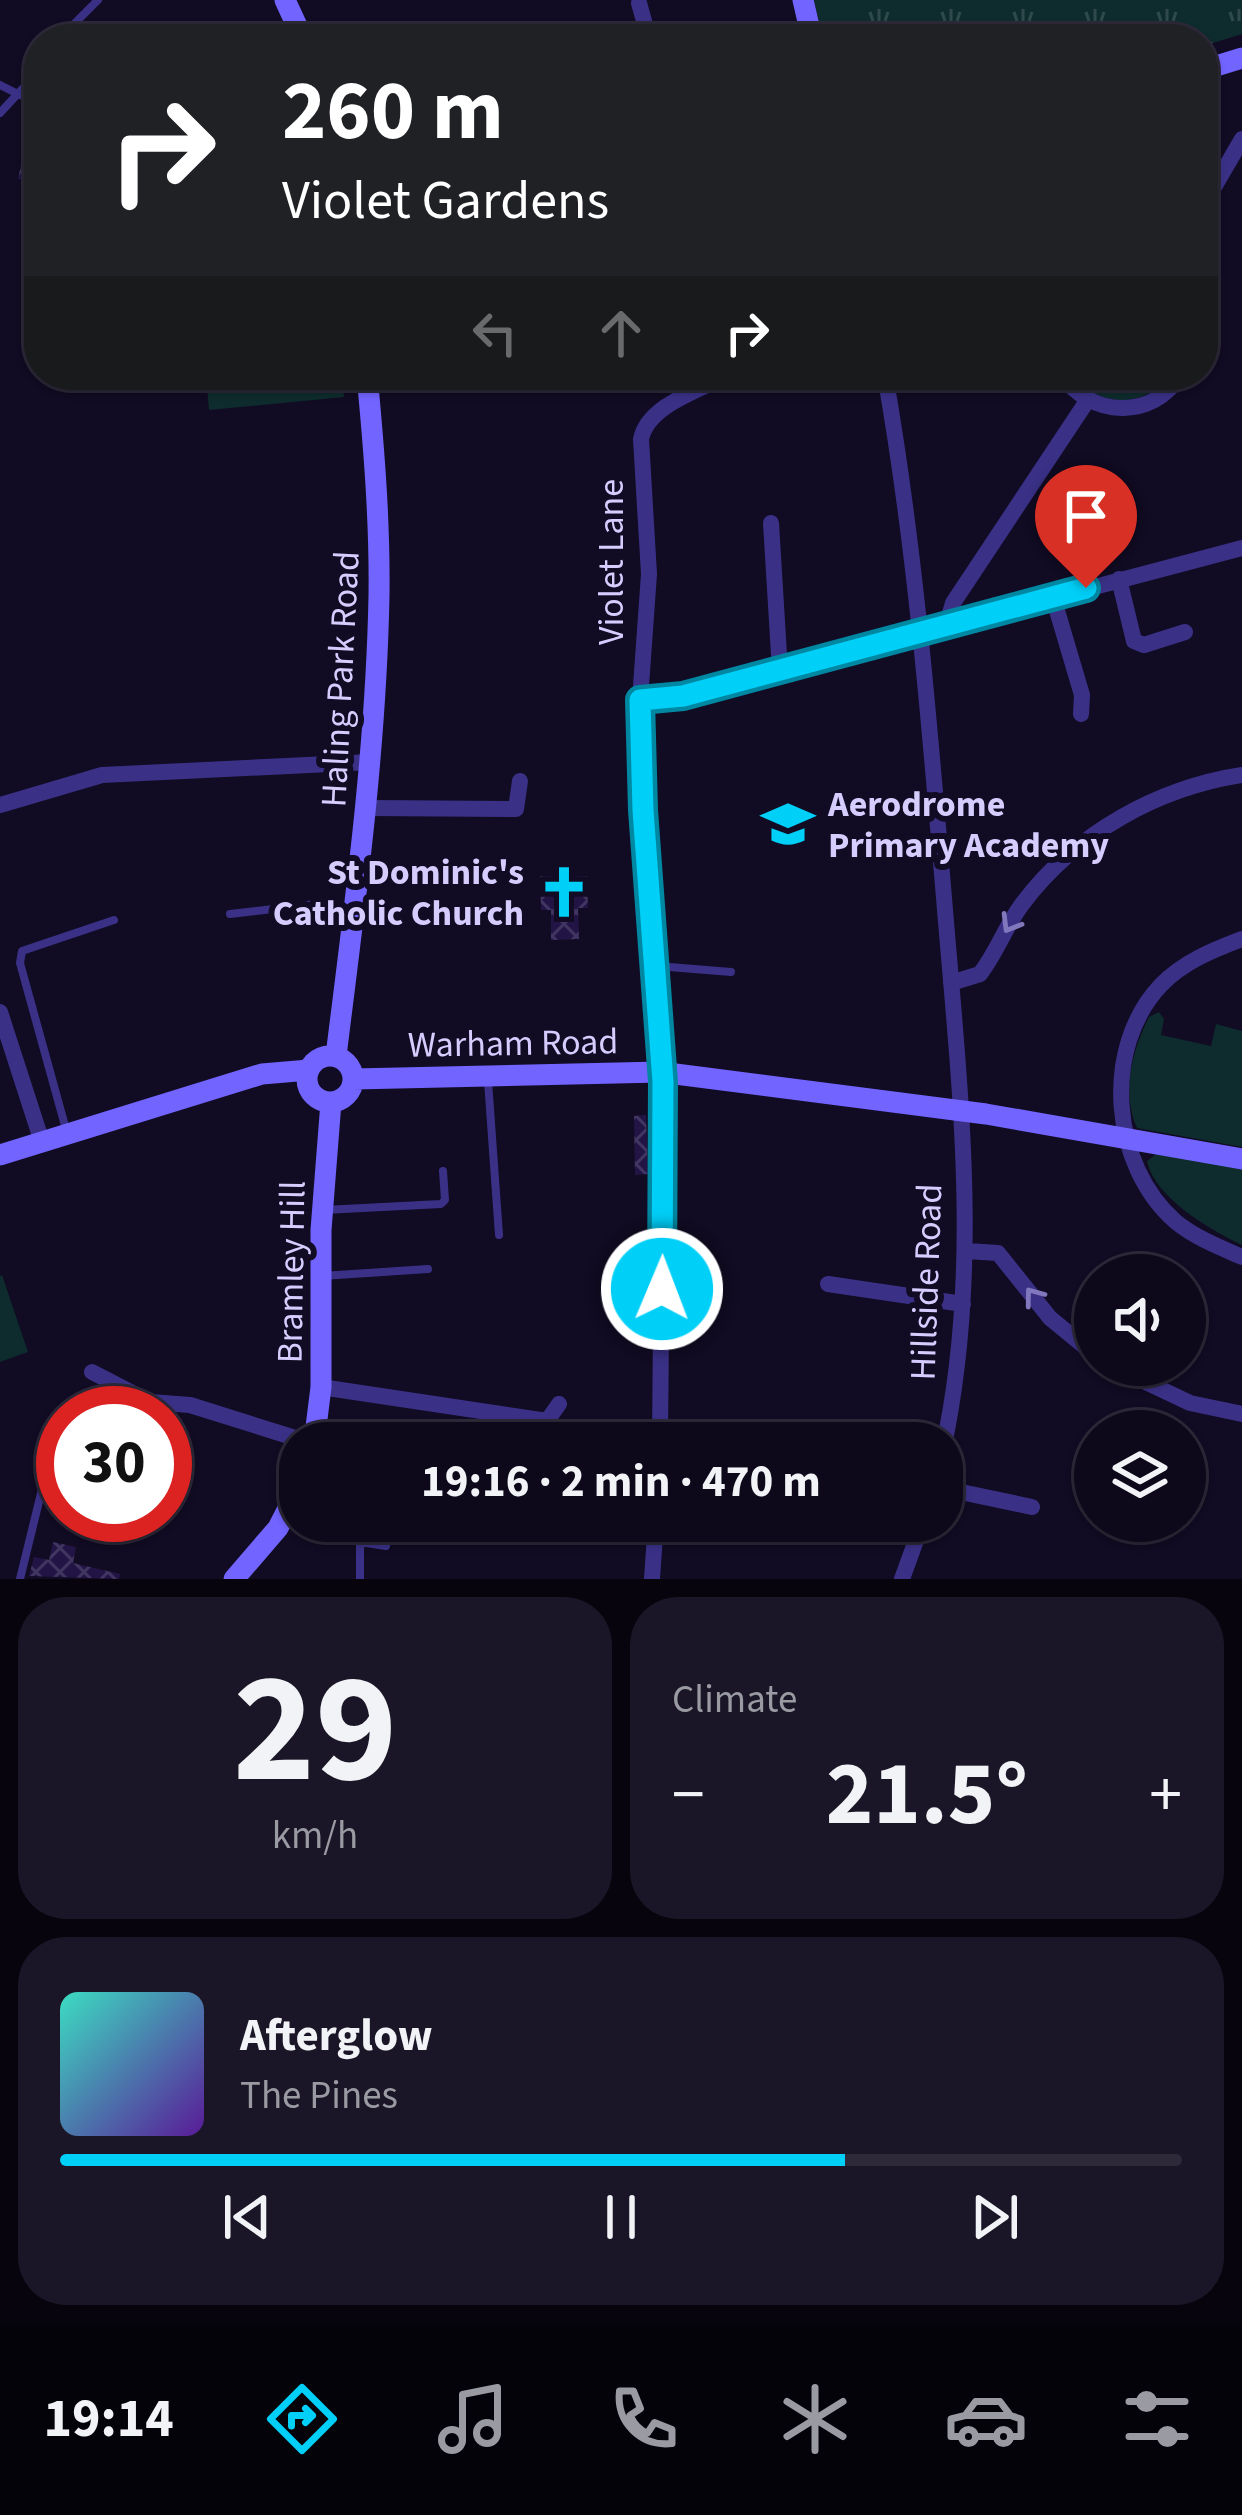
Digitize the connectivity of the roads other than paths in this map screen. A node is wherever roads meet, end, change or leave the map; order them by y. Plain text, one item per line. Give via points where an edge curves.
1 (98, 0) edge
2 (74, 24) edge
3 (0, 85) edge
4 (24, 90) edge
5 (20, 95) junction
6 (0, 113) edge
7 (1242, 140) edge
8 (1218, 181) edge
9 (368, 390) edge
10 (700, 390) edge
11 (888, 390) edge
12 (1077, 390) edge
13 (1166, 390) edge
14 (1088, 401) junction
15 (771, 523) dead end
16 (1242, 548) edge
17 (1119, 579) junction
18 (1054, 597) junction
19 (946, 627) junction
20 (1185, 632) dead end
21 (920, 633) junction
22 (780, 671) junction
23 (640, 700) junction
24 (1081, 714) dead end
25 (370, 763) junction
26 (1242, 776) edge
27 (520, 781) dead end
28 (0, 805) edge
29 (367, 808) junction
30 (355, 909) junction
31 (230, 914) dead end
32 (114, 920) dead end
33 (1242, 939) edge
34 (657, 966) junction
35 (731, 972) dead end
36 (951, 983) junction
37 (0, 1012) edge
38 (336, 1056) junction
39 (308, 1070) junction
40 (660, 1072) junction
41 (487, 1075) junction
42 (354, 1079) junction
43 (332, 1102) junction
44 (959, 1111) junction
45 (68, 1134) junction
46 (1128, 1137) junction
47 (42, 1142) junction
48 (0, 1155) edge
49 (1242, 1159) edge
50 (443, 1171) dead end
51 (322, 1210) junction
52 (499, 1235) dead end
53 (967, 1251) junction
54 (1242, 1257) edge
55 (428, 1269) dead end
56 (320, 1276) junction
57 (828, 1284) dead end
58 (963, 1304) junction
59 (1074, 1338) edge
60 (92, 1372) dead end
61 (1154, 1386) edge
62 (321, 1387) junction
63 (559, 1403) dead end
64 (1242, 1414) edge
65 (548, 1421) joint
66 (315, 1422) edge
67 (660, 1422) edge
68 (948, 1422) edge
69 (279, 1433) edge
70 (963, 1492) edge
71 (1032, 1507) dead end
72 (36, 1514) edge
73 (279, 1526) edge
74 (655, 1542) edge
75 (915, 1542) edge
76 (386, 1546) dead end
77 (239, 1577) edge
78 (20, 1579) edge
79 (360, 1579) edge
80 (652, 1579) edge
81 (902, 1579) edge

1 - 2 lane
3 - 5 lane
4 - 5 lane
5 - 6 lane
7 - 8 street
9 - 25 main road, Haling Park Road via 379,566
10 - 23 street, Violet Lane via 644,427 649,574
11 - 21 street, Hillside Road
12 - 14 street
13 - 14 street via 1134,408
14 - 19 street via 953,603
15 - 22 street
16 - 17 street
17 - 18 street
17 - 20 street via 1134,641
18 - 19 street
18 - 24 street
19 - 21 street
21 - 22 street
21 - 36 street, Hillside Road
22 - 23 street
23 - 34 street, Violet Lane
25 - 28 street via 102,776
25 - 29 main road, Haling Park Road
26 -> 36 street via 1165,795 1091,837 1024,901 980,974
27 - 29 street via 516,809
29 - 30 main road, Haling Park Road
30 - 31 lane via 316,904
30 - 38 main road, Haling Park Road
32 - 45 lane via 22,951
33 - 46 street via 1187,964 1146,1004 1123,1068
34 - 35 lane
34 - 40 street, Violet Lane
36 - 44 street, Hillside Road
37 - 47 street
38 - 39 main road
38 - 42 main road
39 - 43 main road via 314,1094
39 - 45 main road via 262,1074
40 - 41 main road, Warham Road
40 - 44 main road, Warham Road
40 - 67 street, Violet Lane
41 - 42 main road, Warham Road
41 - 52 lane
42 - 43 main road
43 - 51 main road, Bramley Hill
44 - 46 main road, Warham Road
44 - 53 street, Hillside Road
45 - 47 main road
46 - 49 main road, Warham Road
46 - 54 street via 1138,1172 1173,1219
47 - 48 main road
50 - 51 lane via 441,1204
51 - 56 main road, Bramley Hill
53 - 58 street, Hillside Road
59 -> 53 street via 998,1253
55 - 56 lane
56 - 62 main road, Bramley Hill
57 - 58 street
58 - 68 street, Hillside Road
60 - 69 street via 150,1402 190,1405
61 - 64 street
62 - 65 street
62 - 66 main road, Bramley Hill
63 - 65 street
70 - 71 street
72 - 78 lane
73 - 77 main road
74 - 80 street
75 - 81 street
76 - 79 lane via 360,1542

